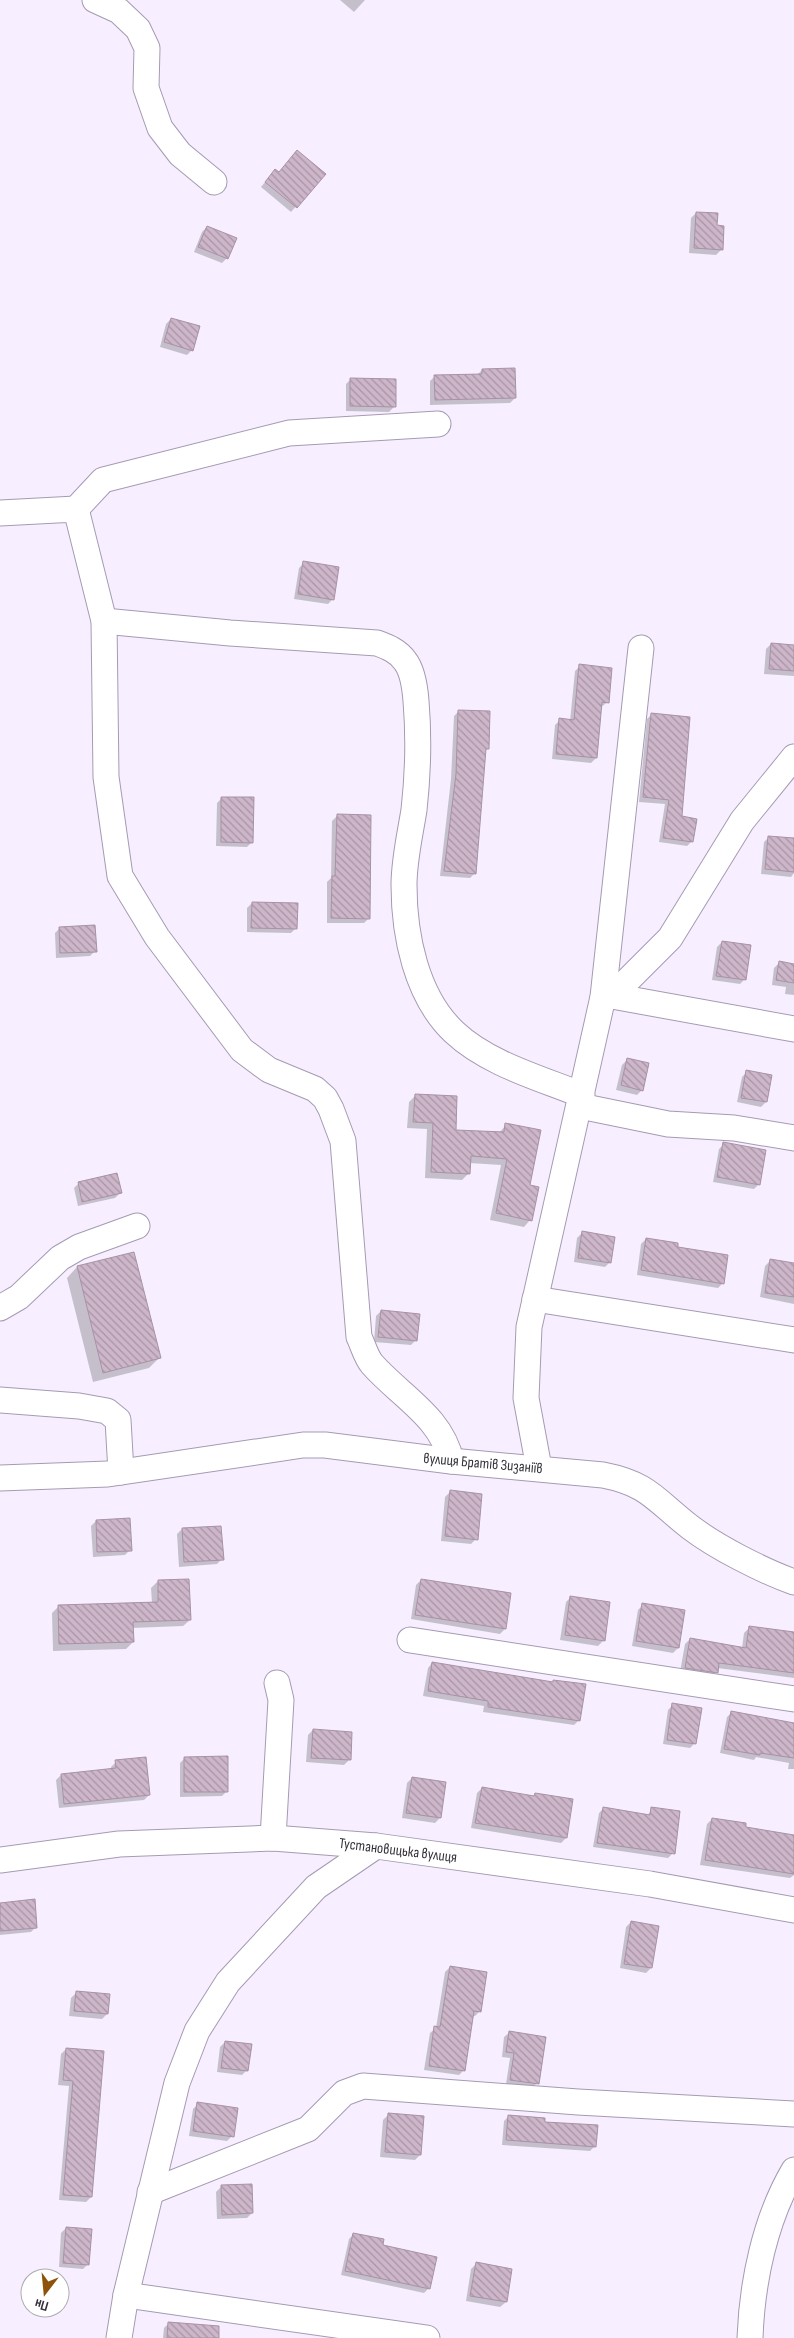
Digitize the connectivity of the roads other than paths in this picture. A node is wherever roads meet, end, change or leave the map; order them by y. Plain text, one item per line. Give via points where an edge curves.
1 (95, 0) edge
2 (214, 182) dead end
3 (438, 424) dead end
4 (76, 509) junction
5 (0, 513) edge
6 (104, 621) junction
7 (641, 648) dead end
8 (794, 757) edge
9 (608, 996) junction
10 (794, 1029) edge
11 (581, 1100) junction
12 (794, 1138) edge
13 (138, 1226) dead end
14 (535, 1300) junction
15 (0, 1308) edge
16 (794, 1340) edge
17 (0, 1400) edge
18 (451, 1461) junction
19 (539, 1468) junction
20 (132, 1471) junction
21 (0, 1478) edge
22 (794, 1582) edge
23 (410, 1640) dead end
24 (277, 1683) dead end
25 (794, 1699) edge
26 (273, 1838) junction
27 (376, 1846) junction
28 (0, 1860) edge
29 (794, 1910) edge
30 (794, 2114) edge
31 (794, 2170) edge
32 (150, 2192) junction
33 (126, 2295) junction
34 (119, 2338) edge
35 (427, 2338) edge
36 (750, 2338) edge

1 - 2 street via 119,11 138,29 147,48 146,88 160,128 180,154
3 - 4 street via 289,433 103,480
4 - 5 street
4 - 6 street
6 - 11 street via 230,634 377,643 395,650 406,662 414,684 418,718 416,779 404,886 414,961 426,992 440,1018 468,1045
6 - 18 street via 106,777 120,876 157,937 242,1050 269,1070 315,1089 325,1098 343,1141 359,1337 371,1363 432,1421 448,1447
7 - 9 street
8 - 9 street via 742,821 670,938
9 - 10 street
9 - 11 street
11 - 12 street via 668,1124 734,1128
11 - 14 street
13 - 15 street via 72,1250 19,1297
14 - 16 street
14 - 19 street via 529,1327 526,1398
17 - 20 street via 107,1411 118,1420
18 - 19 street, вулиця Братів Зизаніїв
18 - 20 street, вулиця Братів Зизаніїв via 303,1445
19 - 22 street, вулиця Братів Зизаніїв via 627,1480 645,1489 713,1543
20 - 21 street, вулиця Братів Зизаніїв
23 - 25 street
24 - 26 street via 281,1700
26 - 27 street, Тустановицька вулиця
26 - 28 street, Тустановицька вулиця via 119,1844
27 - 29 street, Тустановицька вулиця via 650,1884
27 - 32 street via 316,1887 228,1982 197,2031 176,2083
30 - 32 street via 364,2086 344,2093 308,2129
31 - 36 street via 784,2188 765,2243 751,2307
32 - 33 street
33 - 34 street
33 - 35 street

